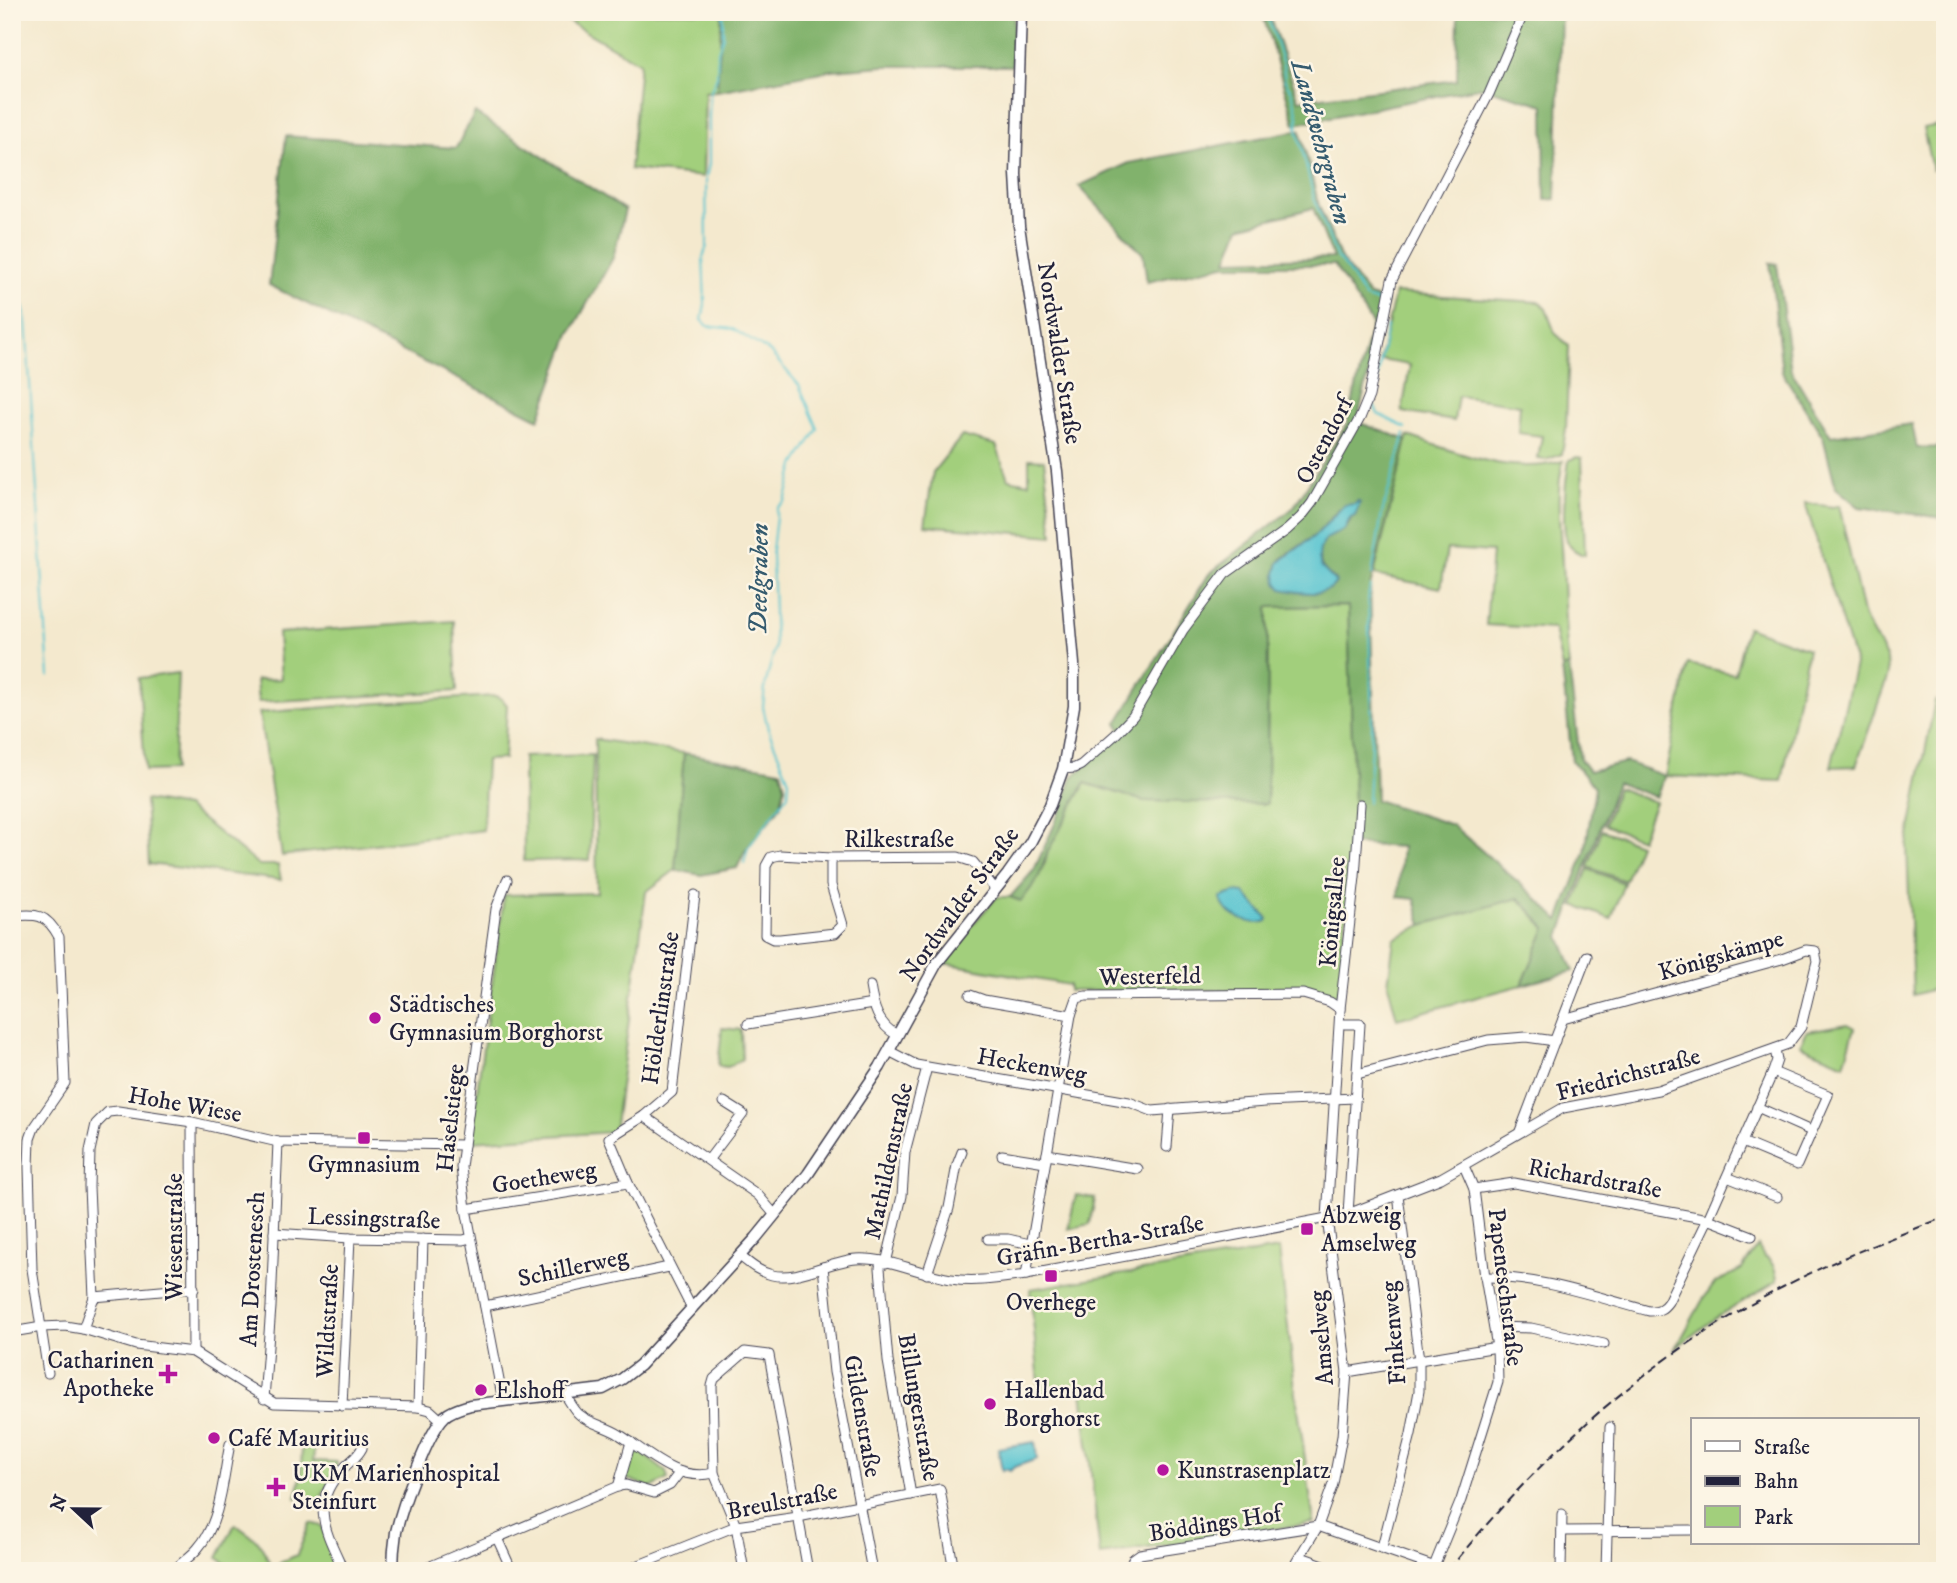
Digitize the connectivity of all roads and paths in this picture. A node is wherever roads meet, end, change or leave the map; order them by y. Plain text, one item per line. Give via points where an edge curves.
1 (1021, 12) edge
2 (1524, 12) edge
3 (1063, 769) junction
4 (1360, 804) dead end
5 (831, 858) junction
6 (507, 880) dead end
7 (995, 889) junction
8 (695, 895) dead end
9 (12, 916) edge
10 (1587, 956) dead end
11 (870, 986) dead end
12 (970, 995) dead end
13 (873, 1004) junction
14 (1340, 1009) junction
15 (1071, 1015) junction
16 (1563, 1019) junction
17 (748, 1024) dead end
18 (1340, 1024) junction
19 (1801, 1027) joint
20 (897, 1035) junction
21 (1555, 1041) junction
22 (1774, 1049) junction
23 (889, 1051) junction
24 (927, 1067) junction
25 (1773, 1072) junction
26 (1357, 1074) junction
27 (1058, 1089) junction
28 (1336, 1098) junction
29 (1355, 1098) junction
30 (724, 1102) dead end
31 (1757, 1107) junction
32 (1170, 1109) junction
33 (644, 1116) junction
34 (192, 1122) junction
35 (1520, 1131) junction
36 (1811, 1131) junction
37 (278, 1142) junction
38 (1742, 1142) junction
39 (464, 1145) junction
40 (1167, 1147) dead end
41 (962, 1152) dead end
42 (1002, 1155) dead end
43 (1046, 1158) junction
44 (709, 1159) junction
45 (1464, 1166) junction
46 (1138, 1169) dead end
47 (1727, 1177) junction
48 (628, 1183) junction
49 (1474, 1189) junction
50 (1398, 1195) junction
51 (1777, 1198) dead end
52 (466, 1209) junction
53 (1348, 1214) junction
54 (775, 1215) junction
55 (1327, 1218) junction
56 (1708, 1219) junction
57 (274, 1233) junction
58 (1752, 1236) dead end
59 (350, 1238) junction
60 (471, 1238) junction
61 (423, 1239) junction
62 (988, 1239) dead end
63 (1030, 1244) junction
64 (740, 1256) junction
65 (883, 1262) junction
66 (669, 1267) junction
67 (823, 1267) junction
68 (927, 1274) junction
69 (1026, 1275) junction
70 (1485, 1277) junction
71 (194, 1288) junction
72 (94, 1297) junction
73 (485, 1306) junction
74 (692, 1309) junction
75 (42, 1327) junction
76 (1494, 1327) junction
77 (83, 1329) junction
78 (12, 1332) edge
79 (1604, 1344) dead end
80 (1497, 1347) junction
81 (193, 1352) junction
82 (1419, 1360) junction
83 (1347, 1372) junction
84 (48, 1373) dead end
85 (564, 1393) junction
86 (264, 1399) junction
87 (503, 1401) junction
88 (342, 1406) junction
89 (418, 1407) junction
90 (441, 1420) junction
91 (1610, 1427) dead end
92 (631, 1442) junction
93 (230, 1444) dead end
94 (362, 1448) dead end
95 (680, 1472) junction
96 (714, 1473) junction
97 (618, 1486) junction
98 (911, 1495) junction
99 (859, 1505) junction
100 (1562, 1514) dead end
101 (797, 1517) junction
102 (736, 1526) junction
103 (1318, 1526) junction
104 (1691, 1530) dead end
105 (1562, 1531) junction
106 (1608, 1531) junction
107 (497, 1538) junction
108 (1382, 1547) junction
109 (1300, 1557) junction
110 (12, 1566) edge
111 (1433, 1569) edge
112 (19, 1571) edge
113 (174, 1571) edge
114 (344, 1571) edge
115 (393, 1571) edge
116 (419, 1571) edge
117 (512, 1571) edge
118 (624, 1571) edge
119 (744, 1571) edge
120 (808, 1571) edge
121 (872, 1571) edge
122 (954, 1571) edge
123 (1128, 1571) edge
124 (1291, 1571) edge
125 (1340, 1571) edge
126 (1561, 1571) edge
127 (1606, 1571) edge

1 - 3 street, Nordwalder Straße via 1018,226 1057,471 1074,664
2 - 3 street, Ostendorf via 1489,94 1392,280 1369,396 1312,503 1287,530 1224,574 1183,630 1143,702 1081,765
3 - 7 street, Nordwalder Straße via 1036,832
4 - 14 street, Königsallee
5 - 5 street, Rilkestraße via 771,857 766,866 765,935 780,939 840,929
5 - 7 street, Rilkestraße via 958,857 973,862
6 - 39 street, Haselstiege via 496,909
7 - 20 street, Nordwalder Straße via 937,962
8 - 33 street, Hölderlinstraße via 672,1093
9 - 75 street via 45,918 59,937 65,1083 30,1139 32,1269
10 - 16 street
11 - 13 street
12 - 15 street
13 - 17 street
13 - 20 street via 883,1024
14 - 15 street, Westerfeld via 1303,994 1086,996 1077,998
14 - 18 street, Königsallee
15 - 27 street
16 - 19 street, Königskämpe via 1815,951 1817,961
16 - 21 street
18 - 26 street via 1360,1024
18 - 28 street, Königsallee
19 - 22 street, Friedrichstraße via 1788,1044
20 - 23 street, Nordwalder Straße
21 - 26 street via 1526,1037 1488,1040
21 - 35 street
22 - 25 street
22 - 35 street, Friedrichstraße via 1658,1090 1572,1104
23 - 24 street, Heckenweg
23 - 54 street, Nordwalder Straße
24 - 27 street, Heckenweg
24 - 65 street, Mathildenstraße via 905,1152 902,1196
25 - 31 street
25 - 36 street via 1828,1095
26 - 29 street
27 - 32 street, Heckenweg via 1129,1102 1152,1111
27 - 43 street
28 - 29 street, Heckenweg
28 - 32 street, Heckenweg
28 - 55 street, Königsallee
29 - 53 street
30 - 44 street via 743,1114
31 - 36 street
31 - 38 street
32 - 40 street
33 - 44 street
33 - 48 street, Hölderlinstraße via 609,1138
34 - 37 street, Hohe Wiese
34 - 71 street, Wiesenstraße
34 - 72 street, Hohe Wiese via 118,1111 108,1112 96,1124 89,1187
35 - 45 street, Friedrichstraße
36 - 38 street via 1797,1165
37 - 39 street, Hohe Wiese
37 - 57 street, Am Drostenesch
38 - 47 street
39 - 52 street, Haselstiege via 461,1167
41 - 68 street
42 - 43 street
43 - 46 street
43 - 63 street
44 - 54 street via 758,1195
45 - 49 street, Papeneschstraße
45 - 50 street, Gräfin-Bertha-Straße
47 - 51 street
47 - 56 street
48 - 52 street, Goetheweg
48 - 66 street
49 - 56 street, Richardstraße via 1514,1183
49 - 70 street, Papeneschstraße
50 - 53 street, Gräfin-Bertha-Straße
50 - 82 street, Finkenweg
52 - 60 street, Haselstiege
53 - 55 street, Gräfin-Bertha-Straße
54 - 64 street, Nordwalder Straße
55 - 69 street, Gräfin-Bertha-Straße
55 - 83 street, Amselweg
56 - 58 street, Richardstraße
56 - 70 street via 1668,1302 1657,1311 1549,1285
57 - 59 street, Lessingstraße
57 - 86 street, Am Drostenesch
59 - 61 street, Lessingstraße
59 - 88 street, Wildtstraße
60 - 61 street, Lessingstraße
60 - 73 street, Haselstiege
61 - 89 street
62 - 63 street
63 - 69 street
64 - 67 street, Gräfin-Bertha-Straße via 773,1275
64 - 74 street, Nordwalder Straße
65 - 67 street, Gräfin-Bertha-Straße via 859,1259
65 - 68 street, Gräfin-Bertha-Straße
65 - 98 street, Billungerstraße via 888,1361
66 - 73 street, Schillerweg
66 - 74 street
67 - 99 street, Gildenstraße via 834,1372
68 - 69 street, Gräfin-Bertha-Straße via 979,1280
70 - 76 street, Papeneschstraße
71 - 72 street
71 - 81 street, Wiesenstraße
72 - 77 street, Hohe Wiese
73 - 87 street, Haselstiege
74 - 85 street, Nordwalder Straße via 622,1379 603,1388
75 - 77 street
75 - 78 street
75 - 84 street
76 - 79 street via 1531,1328
76 - 80 street, Papeneschstraße
77 - 81 street via 136,1345
80 - 82 street
80 - 111 street, Papeneschstraße via 1493,1405
81 - 86 street
82 - 83 street
82 - 108 street, Finkenweg via 1411,1434
83 - 103 street, Amselweg via 1333,1484
85 - 87 street, Nordwalder Straße
85 - 92 street via 579,1415
86 - 88 street via 274,1404
87 - 90 street, Nordwalder Straße via 470,1405
88 - 89 street
89 - 90 street
90 - 115 street via 404,1507
91 - 106 street
92 - 95 street
92 - 97 street
93 - 113 street via 212,1524 198,1548
94 - 114 street via 330,1488 321,1509
95 - 96 street
95 - 97 street via 670,1485 654,1493
96 - 101 street via 714,1379 745,1352 769,1355
96 - 102 street
97 - 107 street
98 - 99 street, Breulstraße
98 - 122 street, Billungerstraße via 940,1489
99 - 101 street, Breulstraße
99 - 121 street, Gildenstraße
100 - 105 street
101 - 102 street, Breulstraße
101 - 120 street
102 - 118 street, Breulstraße
102 - 119 street
103 - 108 street
103 - 109 street, Amselweg
103 - 123 street, Böddings Hof via 1140,1554
104 - 106 street
105 - 106 street
105 - 126 street
106 - 127 street
107 - 116 street
107 - 117 street
108 - 111 street
109 - 124 street, Amselweg
109 - 125 street
110 - 112 street

